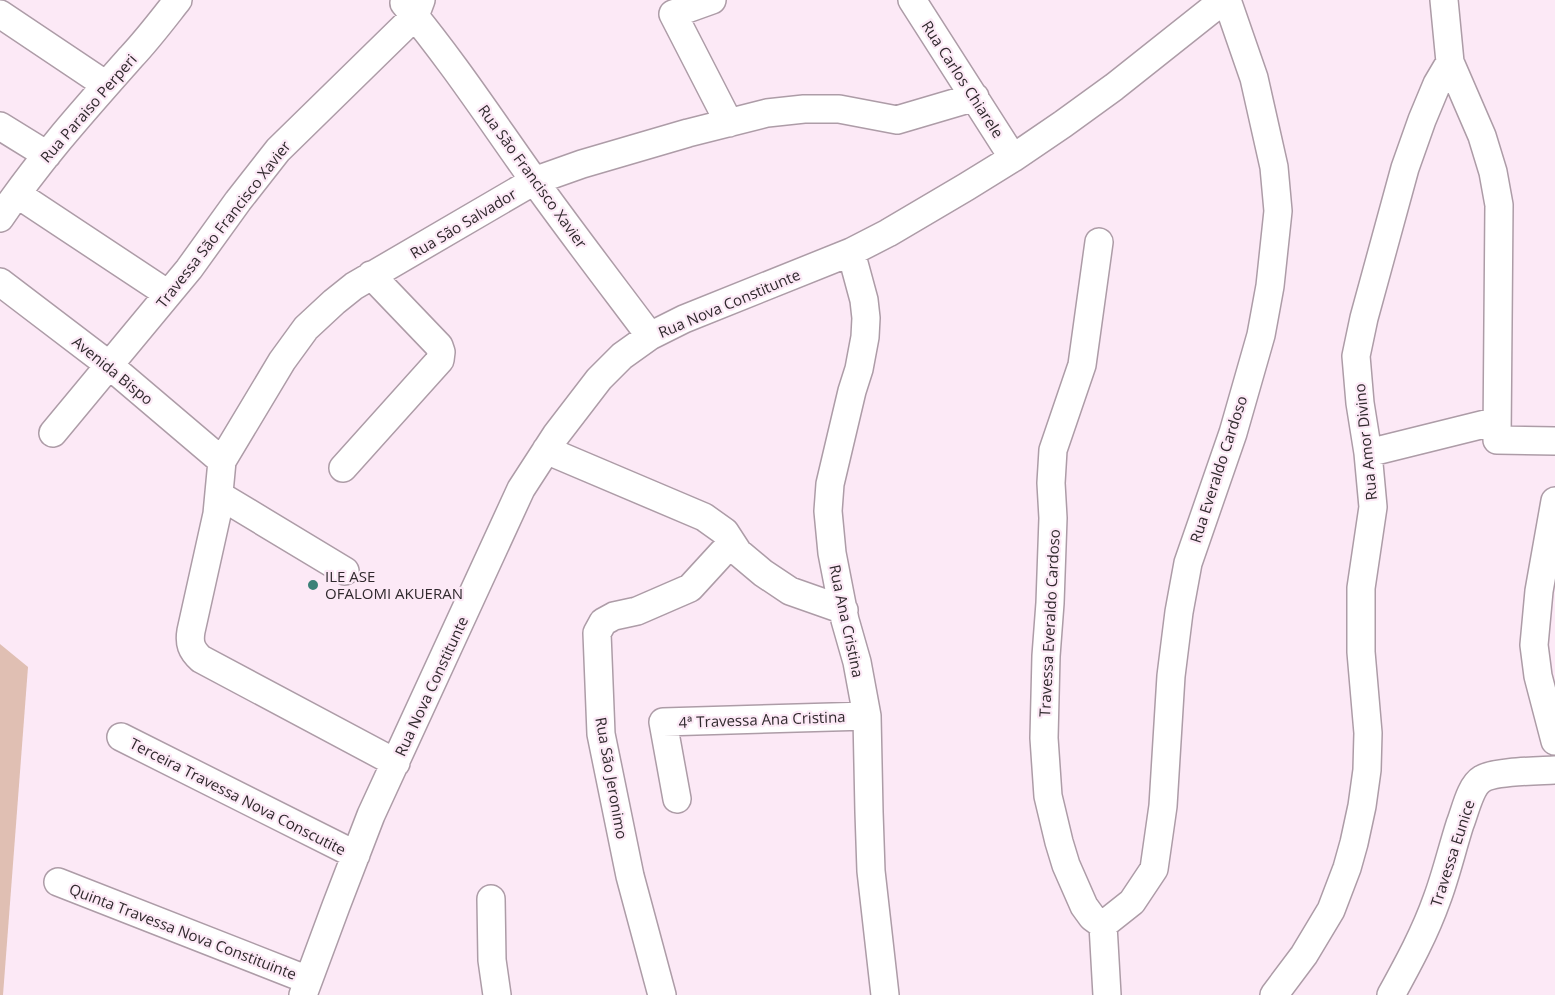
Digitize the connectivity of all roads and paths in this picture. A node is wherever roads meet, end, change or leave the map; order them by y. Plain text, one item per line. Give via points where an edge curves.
1 (178, 0) edge
2 (712, 0) edge
3 (912, 0) edge
4 (1444, 0) edge
5 (1217, 3) edge
6 (412, 5) edge
7 (0, 14) edge
8 (1450, 62) junction
9 (106, 85) junction
10 (975, 97) junction
11 (729, 123) junction
12 (0, 126) edge
13 (47, 154) junction
14 (1013, 158) junction
15 (534, 181) junction
16 (17, 194) junction
17 (0, 218) edge
18 (1099, 242) dead end
19 (851, 252) junction
20 (371, 275) junction
21 (0, 282) edge
22 (168, 294) junction
23 (650, 336) junction
24 (109, 365) junction
25 (1497, 421) junction
26 (53, 433) dead end
27 (1555, 441) edge
28 (546, 450) junction
29 (1368, 453) junction
30 (222, 461) junction
31 (343, 468) dead end
32 (219, 495) junction
33 (1555, 501) edge
34 (738, 552) junction
35 (345, 571) dead end
36 (844, 610) junction
37 (867, 716) junction
38 (121, 737) dead end
39 (1555, 741) edge
40 (396, 763) junction
41 (1555, 770) edge
42 (677, 799) dead end
43 (356, 855) junction
44 (58, 882) dead end
45 (491, 900) dead end
46 (1103, 925) junction
47 (306, 988) edge
48 (497, 995) edge
49 (662, 995) edge
50 (885, 995) edge
51 (1107, 995) edge
52 (1274, 995) edge
53 (1391, 995) edge

1 - 9 street, Rua Paraiso Perperi
2 - 11 street via 673,14
3 - 10 street, Rua Carlos Chiarele
4 - 8 street
5 - 14 street, Rua Nova Constitunte via 1114,87
5 - 46 street, Rua Everaldo Cardoso via 1254,78 1274,167 1278,211 1270,286 1233,433 1188,563 1171,676 1163,806 1154,869 1132,902
6 - 15 street, Rua São Francisco Xavier
6 - 22 street, Travessa São Francisco Xavier via 278,150
7 - 9 street
8 - 25 street via 1482,136 1499,205
8 - 29 street, Rua Amor Divino via 1422,120 1360,331 1356,356
9 - 13 street, Rua Paraiso Perperi
10 - 11 street, Rua São Salvador via 897,120 839,109 804,109
10 - 14 street, Rua Carlos Chiarele
11 - 15 street, Rua São Salvador
12 - 13 street
13 - 16 street, Rua Paraiso Perperi
14 - 19 street, Rua Nova Constitunte
15 - 20 street, Rua São Salvador
15 - 23 street, Rua São Francisco Xavier
16 - 17 street, Rua Paraiso Perperi
16 - 22 street
18 - 46 street, Travessa Everaldo Cardoso via 1082,365 1053,450 1044,738 1048,796 1066,865 1084,906
19 - 23 street, Rua Nova Constitunte
19 - 36 street, Rua Ana Cristina via 864,300 865,337 830,484 828,511
20 - 30 street, Rua São Salvador via 306,328
20 - 31 street via 439,346 440,360
21 - 24 street, Avenida Bispo
22 - 24 street, Travessa São Francisco Xavier
23 - 28 street, Rua Nova Constitunte via 599,379
24 - 26 street, Travessa São Francisco Xavier
24 - 30 street, Avenida Bispo
25 - 27 street via 1497,440
25 - 29 street
28 - 34 street via 704,517 725,532
28 - 40 street, Rua Nova Constitunte via 521,489
29 - 52 street, Rua Amor Divino via 1373,507 1361,588 1361,652 1368,733 1362,807 1347,868 1331,910 1305,955
30 - 32 street, Rua São Salvador
32 - 35 street
32 - 40 street, Rua São Salvador via 191,631 192,648 201,659
33 - 39 street via 1534,645
34 - 36 street via 790,591
34 - 49 street, Rua São Jeronimo via 723,552 690,588 637,611 614,616 603,622 597,633 601,734 630,876
36 - 37 street, Rua Ana Cristina
37 - 42 street, 4ª Travessa Ana Cristina via 663,722
37 - 50 street, Rua Ana Cristina via 871,871
38 - 43 street, Terceira Travessa Nova Conscutite
40 - 43 street, Rua Nova Constitunte
41 - 53 street, Travessa Eunice via 1496,774 1479,781 1471,794 1433,909
43 - 47 street, Rua Nova Constitunte
44 - 47 street, Quinta Travessa Nova Constituinte
45 - 48 street
46 - 51 street

